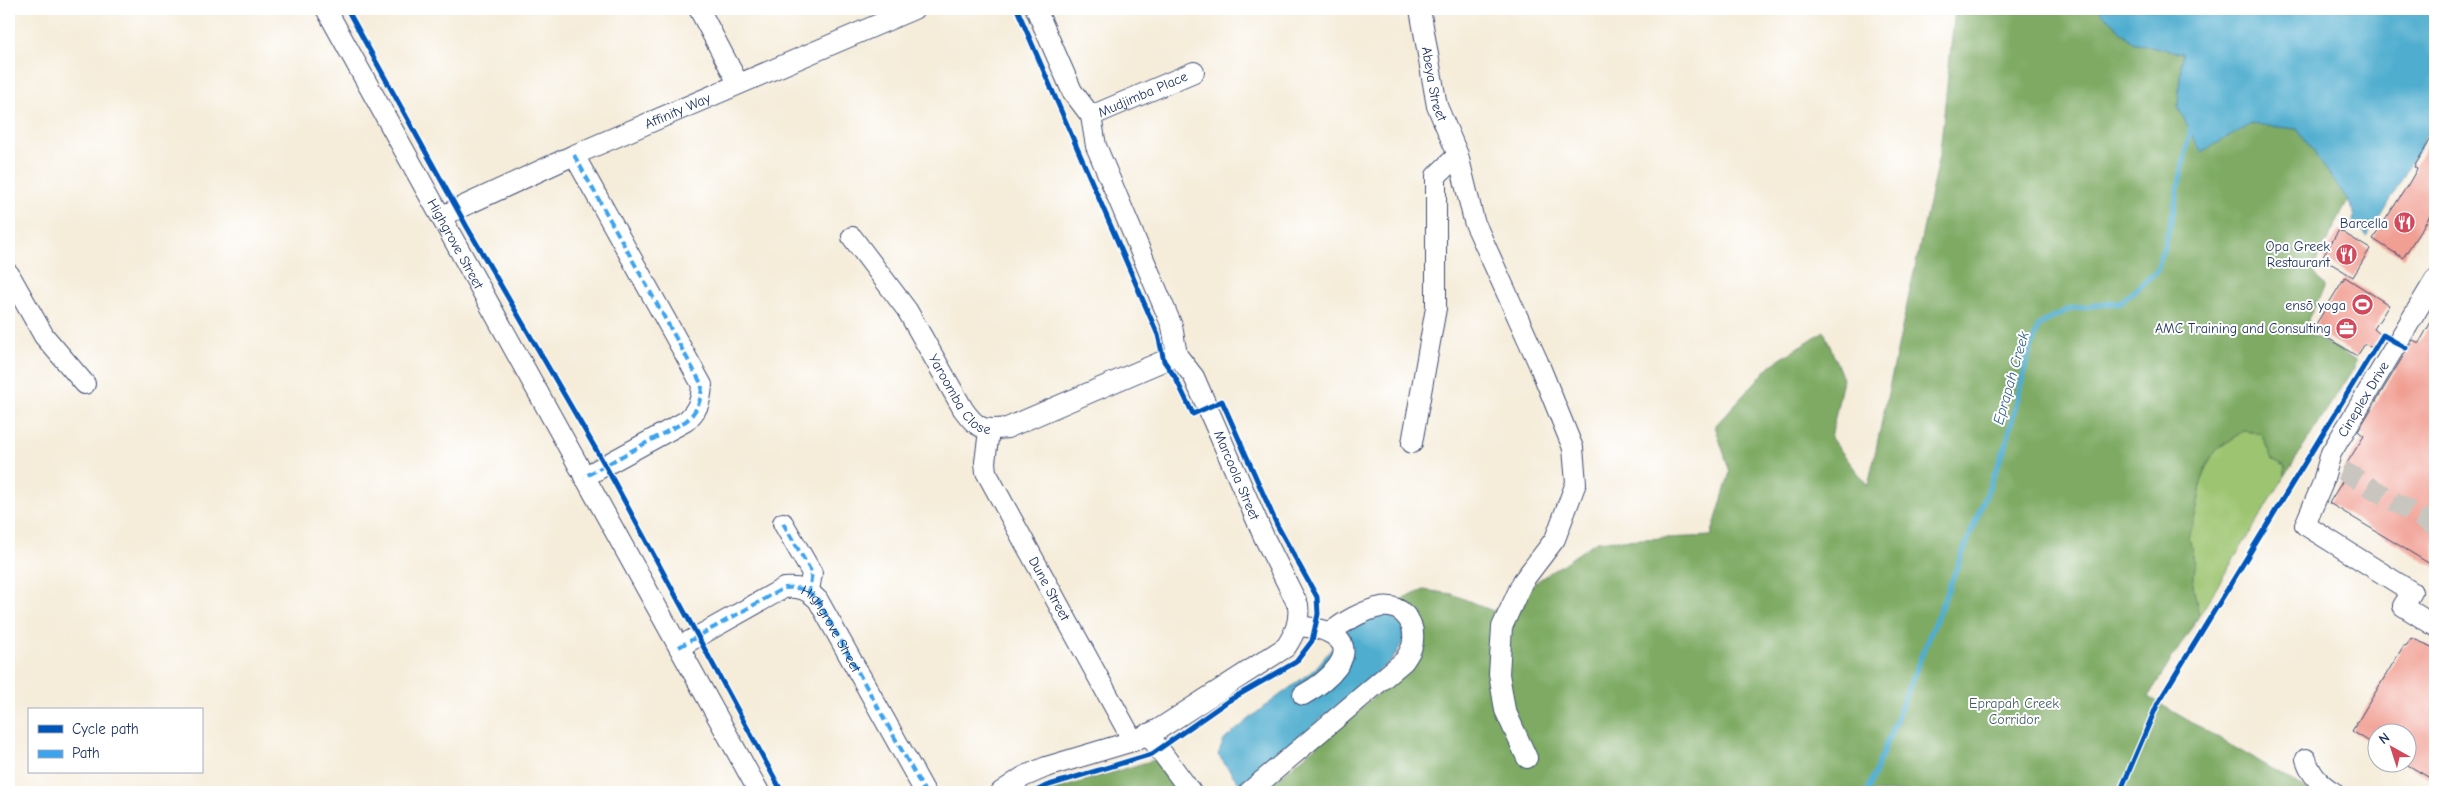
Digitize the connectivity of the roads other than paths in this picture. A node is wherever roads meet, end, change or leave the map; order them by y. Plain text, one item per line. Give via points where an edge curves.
1 (326, 9) edge
2 (699, 9) edge
3 (914, 9) edge
4 (1036, 9) edge
5 (1420, 9) edge
6 (1194, 72) dead end
7 (738, 83) junction
8 (1091, 116) junction
9 (574, 155) junction
10 (1458, 155) junction
11 (442, 216) junction
12 (852, 238) dead end
13 (9, 274) edge
14 (2435, 280) edge
15 (1177, 355) junction
16 (85, 384) dead end
17 (989, 431) junction
18 (1412, 443) dead end
19 (584, 477) junction
20 (783, 523) dead end
21 (809, 590) junction
22 (1297, 626) junction
23 (2435, 626) edge
24 (1330, 633) junction
25 (679, 647) junction
26 (1303, 695) dead end
27 (1140, 738) junction
28 (1527, 758) dead end
29 (2306, 759) dead end
30 (759, 792) edge
31 (926, 792) edge
32 (1001, 792) edge
33 (1190, 792) edge
34 (1249, 792) edge
35 (2333, 792) edge

1 - 11 street, Highgrove Street
2 - 7 street
3 - 7 street, Affinity Way
4 - 8 street, Marcoola Street via 1072,90
5 - 10 street, Abeya Street via 1437,106
6 - 8 street, Mudjimba Place
7 - 9 street, Affinity Way
8 - 15 street, Marcoola Street via 1096,146 1172,326
9 - 11 street, Affinity Way
9 - 19 street via 702,385 696,412 686,422
10 - 18 street via 1436,176 1436,308
10 - 28 street, Abeya Street via 1474,221 1573,448 1576,483 1555,539 1523,581 1502,628 1498,674 1505,710
11 - 19 street, Highgrove Street
12 - 17 street, Yaroomba Close via 907,310 973,424
13 - 16 street via 44,336
14 - 23 street, Cineplex Drive via 2331,453 2336,467 2305,525 2412,592 2403,606
15 - 17 street, Yaroomba Close via 1007,428
15 - 22 street, Marcoola Street via 1194,377 1264,537 1298,605 1300,618
17 - 27 street, Dune Street via 986,472
19 - 25 street, Highgrove Street
20 - 21 street via 812,573
21 - 25 street, Highgrove Street via 784,588
21 - 31 street, Highgrove Street via 818,600
22 - 24 street
22 - 27 street via 1286,647
24 - 26 street via 1341,645 1341,663 1321,686
24 - 34 street via 1341,624 1380,607 1391,607 1400,609 1407,617 1412,626 1413,640 1404,661
25 - 30 street, Highgrove Street
27 - 32 street via 1046,767
27 - 33 street, Dune Street
29 - 35 street via 2310,771 2321,785

